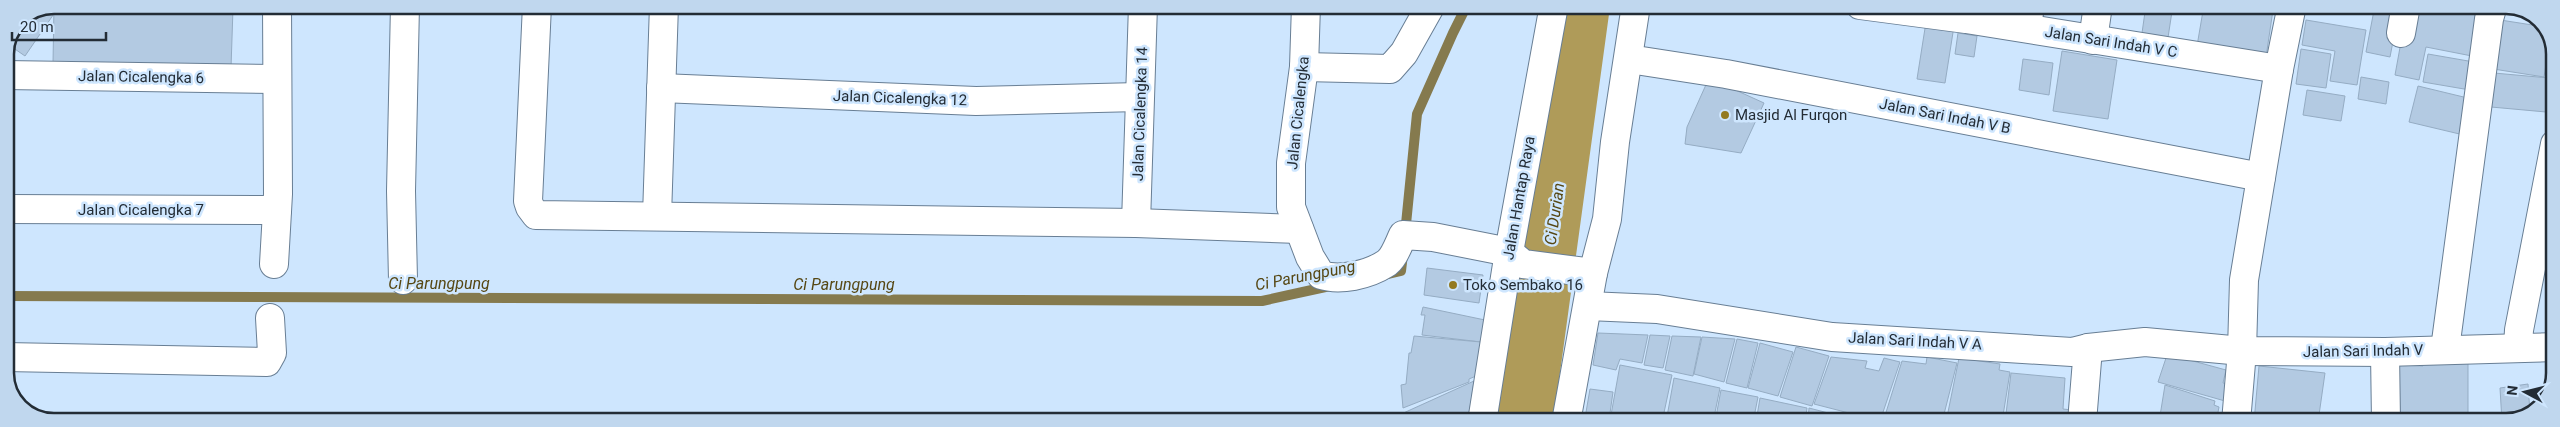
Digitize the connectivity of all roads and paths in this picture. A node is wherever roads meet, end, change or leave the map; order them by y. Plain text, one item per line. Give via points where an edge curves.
1 (277, 14) edge
2 (405, 14) edge
3 (536, 14) edge
4 (664, 14) edge
5 (1144, 14) edge
6 (1306, 14) edge
7 (1426, 14) edge
8 (1553, 14) edge
9 (1635, 14) edge
10 (1987, 14) edge
11 (2097, 14) edge
12 (2290, 14) edge
13 (2405, 14) edge
14 (2490, 14) edge
15 (2028, 17) edge
16 (2401, 33) dead end
17 (2093, 40) junction
18 (1629, 60) junction
19 (1304, 67) junction
20 (2279, 69) junction
21 (14, 75) edge
22 (276, 79) junction
23 (661, 88) junction
24 (1139, 96) junction
25 (2261, 177) junction
26 (2546, 190) edge
27 (14, 209) edge
28 (277, 210) junction
29 (657, 216) junction
30 (1136, 223) junction
31 (1299, 229) junction
32 (1516, 258) junction
33 (274, 264) dead end
34 (1586, 272) junction
35 (402, 280) dead end
36 (1588, 306) junction
37 (270, 318) dead end
38 (2518, 347) junction
39 (2546, 347) edge
40 (2088, 348) junction
41 (2445, 349) junction
42 (2242, 351) junction
43 (2385, 352) junction
44 (14, 357) edge
45 (1484, 413) edge
46 (1568, 413) edge
47 (2083, 413) edge
48 (2237, 413) edge
49 (2386, 413) edge

1 - 22 street
2 - 35 street
3 - 29 street via 530,207 536,215 542,216
4 - 23 street
5 - 24 street, Jalan Cicalengka 14
6 - 19 street, Jalan Cicalengka
7 - 19 street via 1404,53 1390,69
8 - 32 street, Jalan Hantap Raya
9 - 18 street
10 - 15 street, Jalan Sari Indah V C
11 - 17 street
12 - 20 street
13 - 16 street
14 - 41 street
15 - 17 street, Jalan Sari Indah V C
17 - 20 street, Jalan Sari Indah V C
18 - 25 street, Jalan Sari Indah V B via 1726,74
18 - 34 street via 1615,142 1607,219
19 - 31 street, Jalan Cicalengka via 1290,163 1291,207
20 - 25 street
21 - 22 street, Jalan Cicalengka 6
22 - 28 street
23 - 24 street, Jalan Cicalengka 12 via 976,101
23 - 29 street
24 - 30 street, Jalan Cicalengka 14
25 - 42 street via 2244,280
26 - 38 street
27 - 28 street, Jalan Cicalengka 7
28 - 33 street
29 - 30 street
30 - 31 street
31 - 32 street, Jalan Cicalengka via 1321,275 1328,277 1358,275 1386,264 1403,234 1433,237
32 - 34 street, Jalan Cicalengka
32 - 45 street, Jalan Hantap Raya
34 - 36 street
36 - 40 street, Jalan Sari Indah V A via 1657,309 1832,336 2072,352
36 - 46 street
37 - 44 street via 272,353 267,362
38 - 39 street, Jalan Sari Indah V
38 - 41 street, Jalan Sari Indah V
40 - 42 street, Jalan Sari Indah V A via 2145,342
40 - 47 street
41 - 43 street, Jalan Sari Indah V
42 - 43 street, Jalan Sari Indah V
42 - 48 street
43 - 49 street

